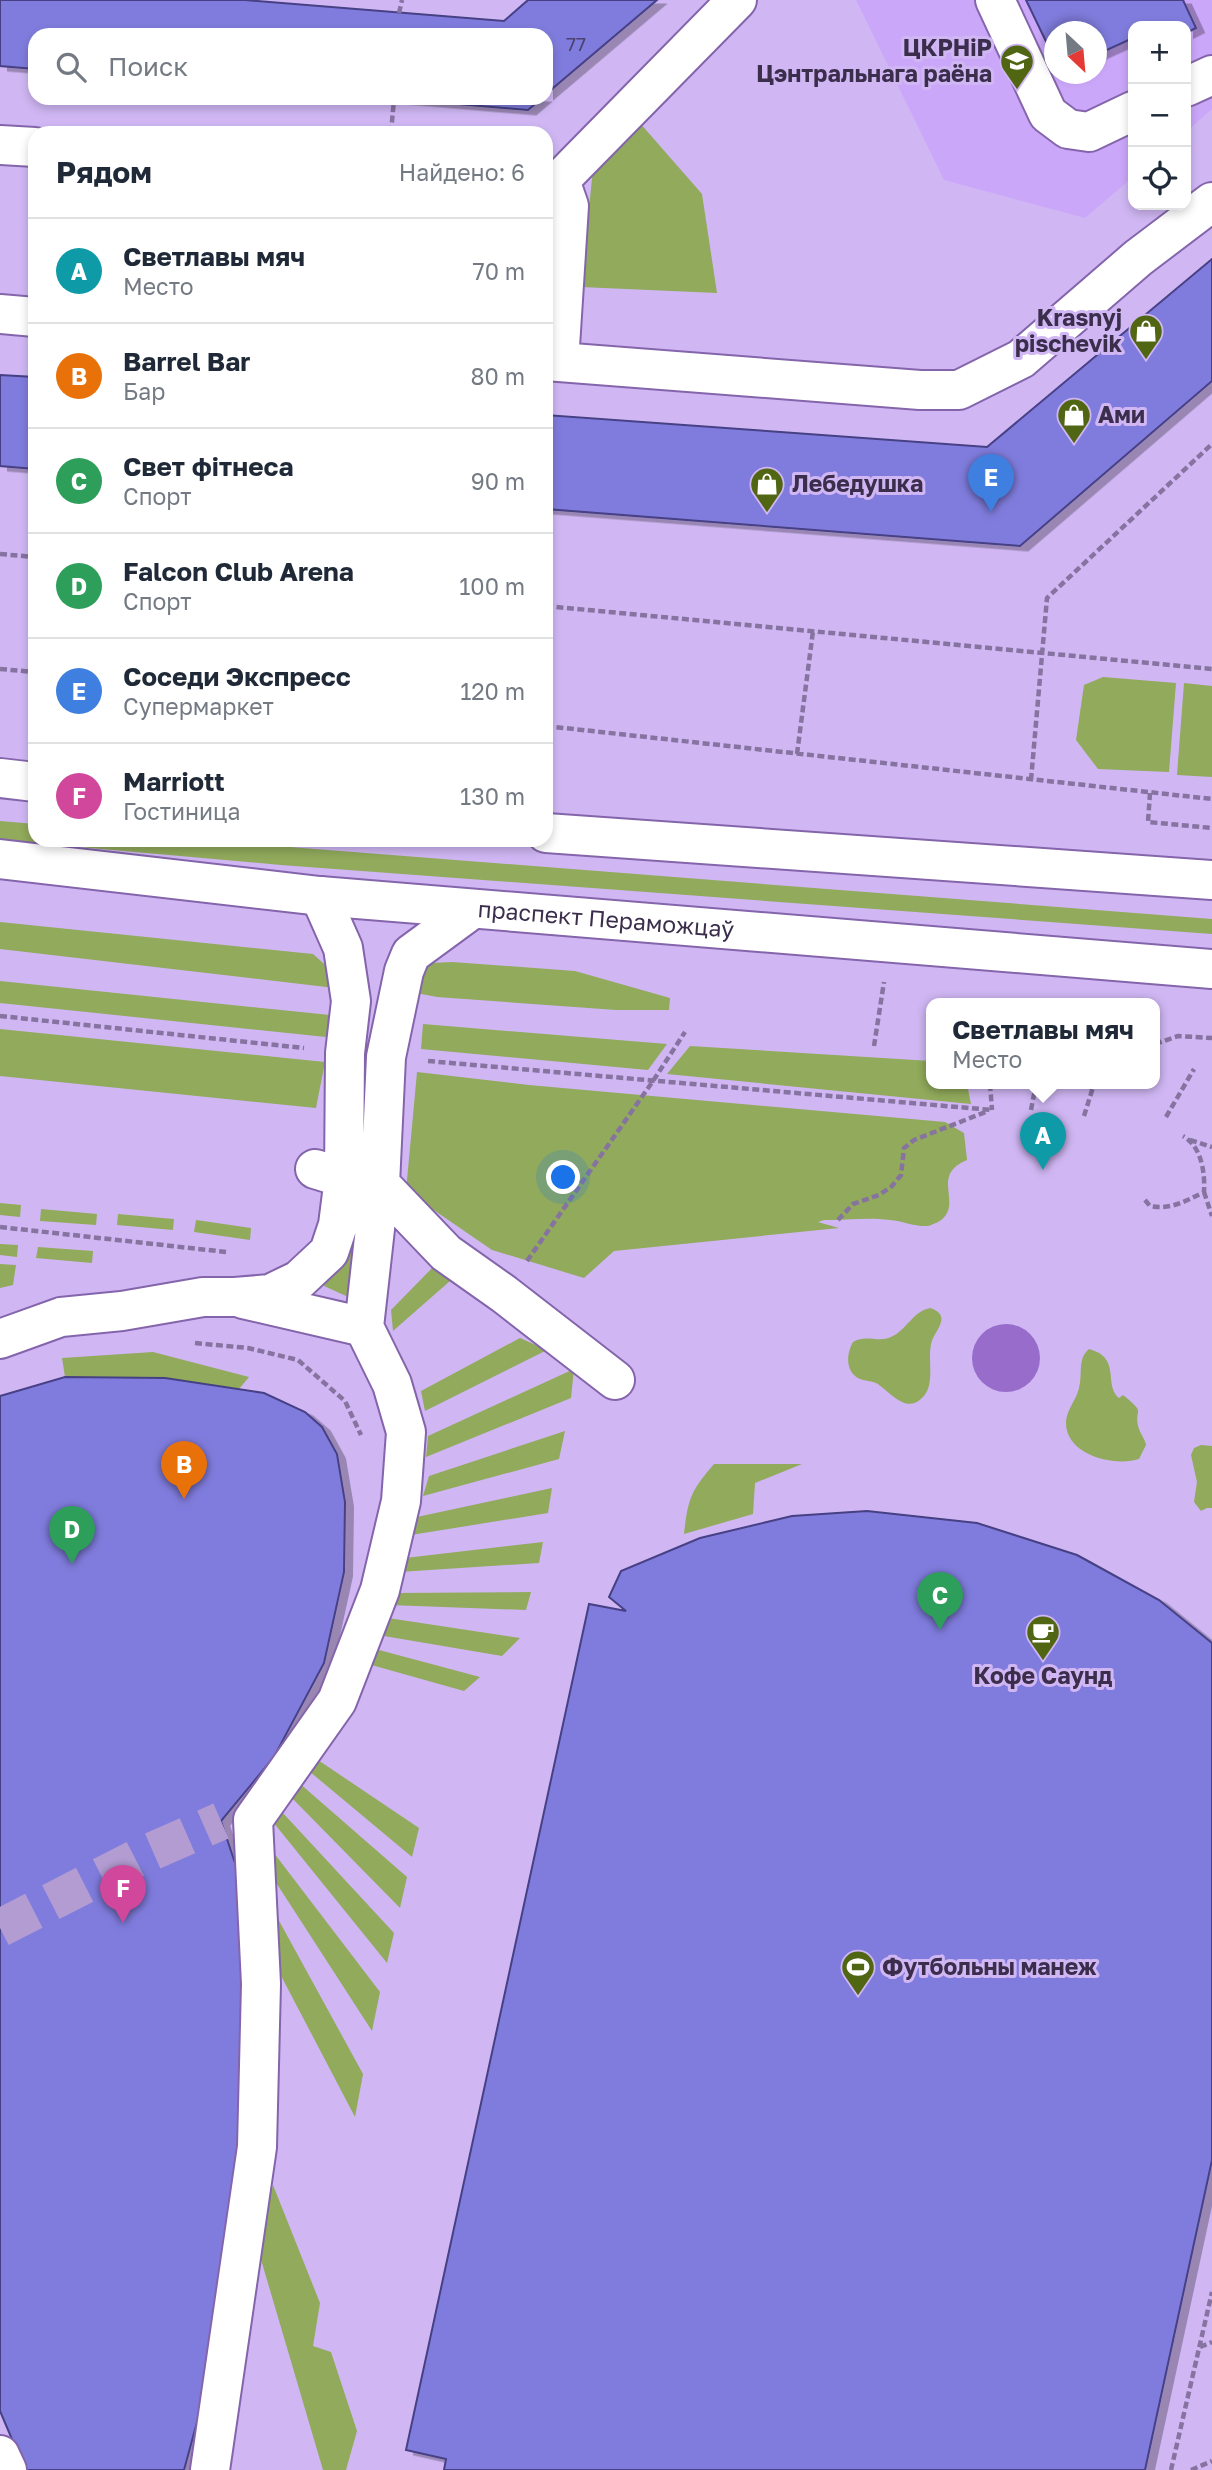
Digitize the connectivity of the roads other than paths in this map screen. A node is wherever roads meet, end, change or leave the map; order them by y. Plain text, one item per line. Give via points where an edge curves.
1 (737, 0) edge
2 (995, 0) edge
3 (1212, 75) edge
4 (1191, 85) edge
5 (1128, 113) edge
6 (0, 145) edge
7 (28, 147) edge
8 (553, 180) edge
9 (1212, 202) edge
10 (0, 314) edge
11 (28, 316) edge
12 (553, 362) edge
13 (0, 778) edge
14 (28, 781) edge
15 (553, 833) edge
16 (0, 859) edge
17 (1212, 880) edge
18 (320, 896) junction
19 (471, 910) junction
20 (1212, 968) edge
21 (346, 1177) junction
22 (235, 1297) junction
23 (364, 1327) junction
24 (1, 1338) edge
25 (615, 1380) dead end
26 (0, 2455) edge
27 (7, 2470) edge
28 (210, 2470) edge

1 - 8 main road
2 - 5 main road via 1048,114 1068,128 1089,132
3 - 4 main road
6 - 7 main road
8 - 12 main road via 569,206
9 - 12 main road via 1138,258 1021,359 959,390
10 - 11 main road
13 - 14 main road
15 - 17 main road
16 - 18 main road, праспект Пераможцаў
18 - 19 main road, праспект Пераможцаў
18 - 21 main road via 343,948 351,1001 345,1053
19 - 20 main road, праспект Пераможцаў
19 - 21 main road via 411,954 386,1058
21 - 22 main road via 329,1252 299,1280 270,1294
21 - 23 main road
21 - 25 main road
22 - 23 main road
22 - 24 main road via 203,1297 61,1317
23 - 28 main road via 392,1384 406,1432 401,1501 380,1590 337,1701 237,1820 261,1984 257,2147
26 - 27 main road

